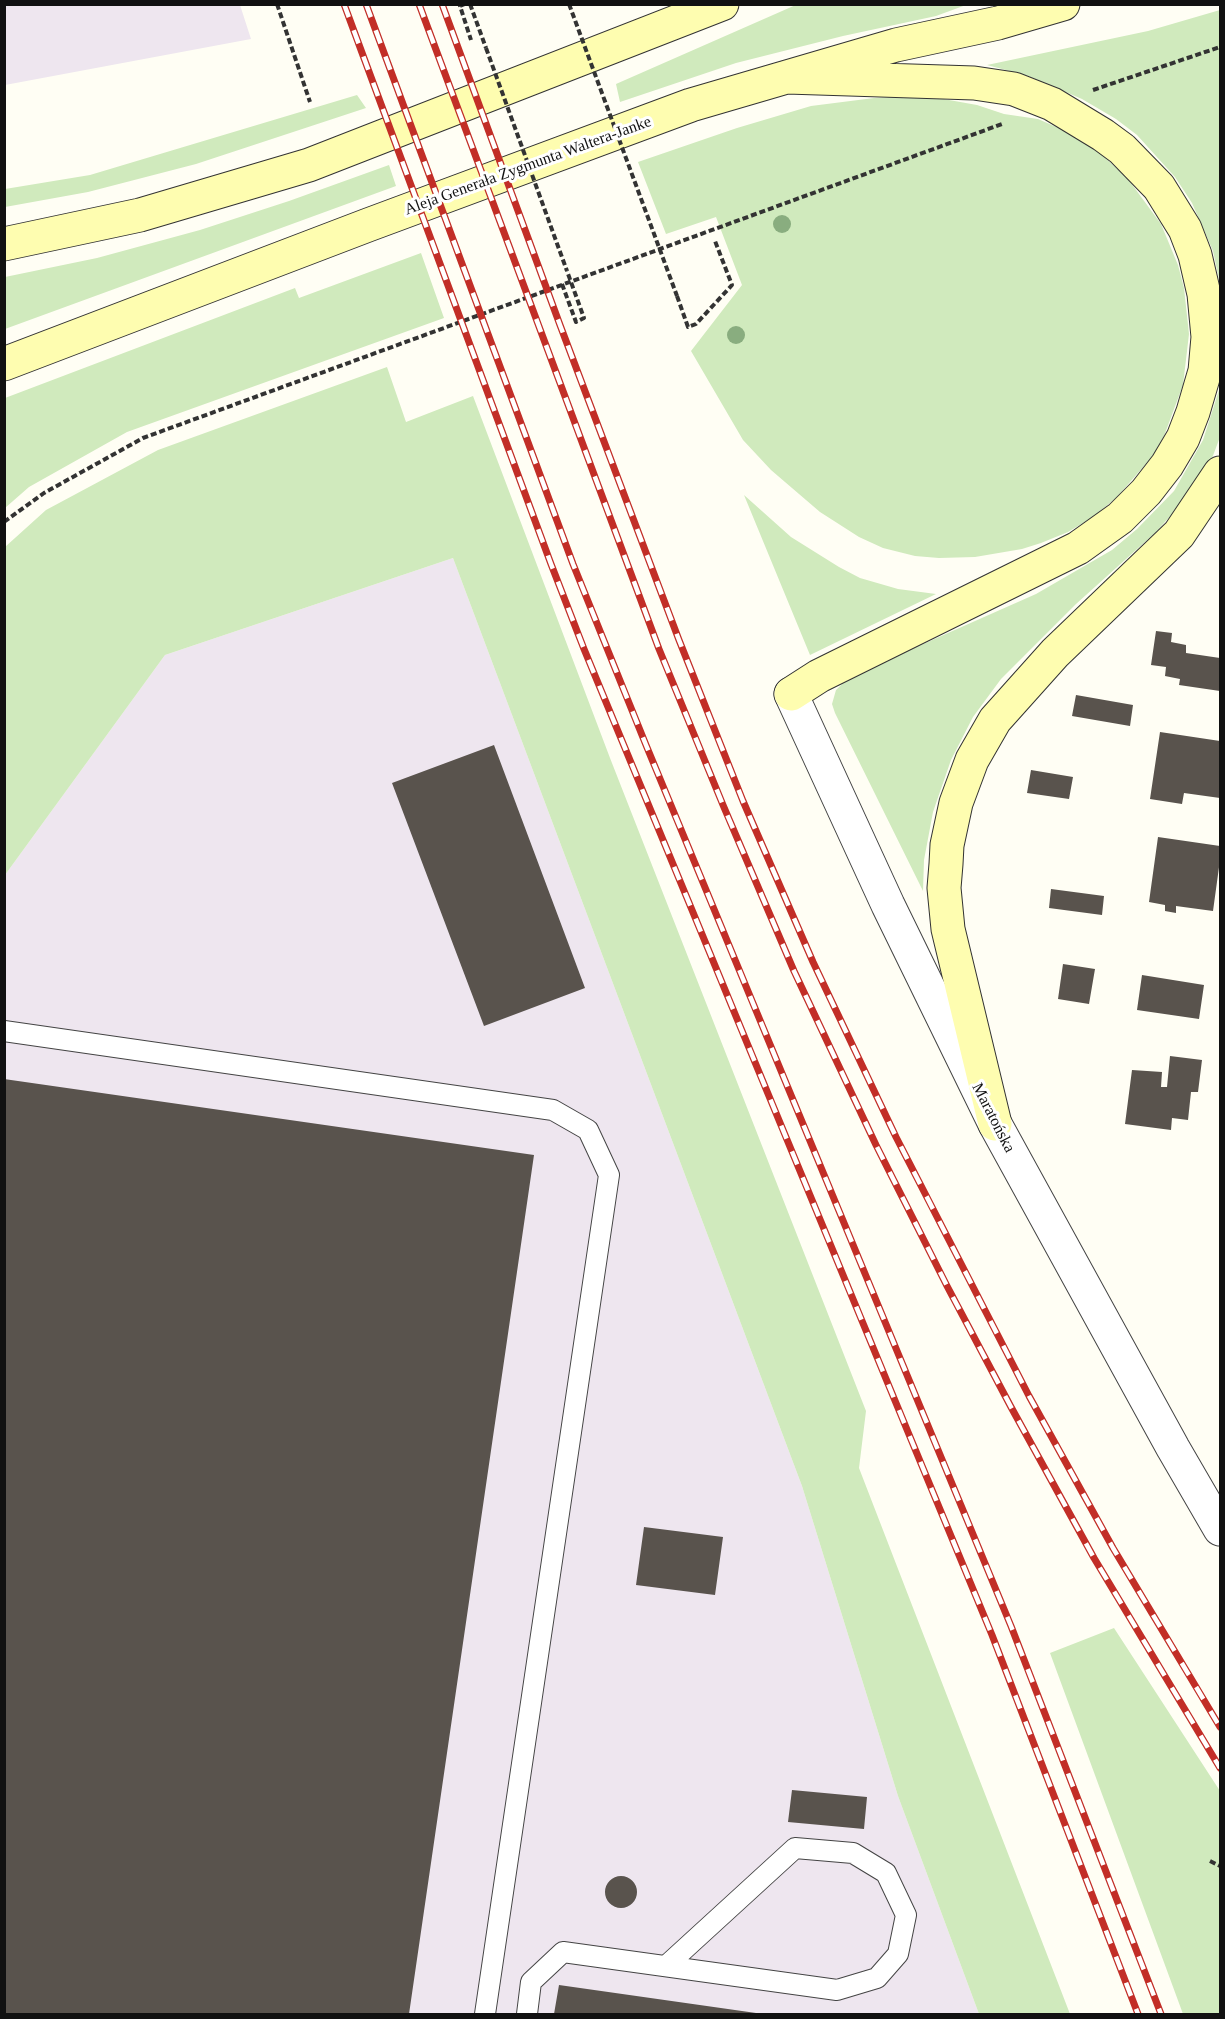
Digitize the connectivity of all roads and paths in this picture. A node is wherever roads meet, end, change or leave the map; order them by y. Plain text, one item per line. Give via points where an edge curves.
1 (277, 4) edge
2 (465, 4) edge
3 (470, 4) edge
4 (569, 4) edge
5 (1063, 4) edge
6 (710, 8) edge
7 (1008, 14) edge
8 (471, 40) dead end
9 (1221, 47) edge
10 (787, 77) junction
11 (1091, 90) dead end
12 (310, 102) dead end
13 (1008, 122) dead end
14 (715, 242) dead end
15 (4, 244) edge
16 (571, 281) junction
17 (562, 284) junction
18 (4, 364) edge
19 (1221, 473) edge
20 (4, 522) edge
21 (791, 694) joint
22 (4, 1031) edge
23 (995, 1124) junction
24 (1221, 1529) edge
25 (1210, 1861) dead end
26 (1221, 1866) edge
27 (666, 1966) junction
28 (485, 2014) edge
29 (527, 2014) edge

1 - 12 path
2 - 8 path via 460,6
3 - 16 path, bridge
4 - 14 path, bridge via 688,327 696,324 732,285
5 - 7 main road, Aleja Generała Zygmunta Waltera-Janke
6 - 15 main road via 309,165 140,215
7 - 10 main road, Aleja Generała Zygmunta Waltera-Janke
9 - 11 path
10 - 18 main road, Aleja Generała Zygmunta Waltera-Janke via 691,105
10 - 21 main road via 974,83 1014,89 1052,104 1093,129 1122,149 1153,181 1185,229 1196,255 1208,337 1205,371 1183,438 1146,492 1120,518 1078,548 819,676
13 - 16 path
16 - 17 path
16 - 17 path via 584,318 576,322
17 - 20 path via 143,438 44,493
19 - 23 main road via 1179,534 1055,653 995,720 972,760 956,803 947,845 944,888 948,929
21 - 23 street, Maratońska
22 - 28 lane via 553,1110 588,1130 609,1175
23 - 24 street, Maratońska
25 - 26 path
27 - 27 lane via 837,1990 877,1978 898,1954 906,1915 886,1873 853,1853 795,1848
27 - 29 lane via 563,1952 531,1982

